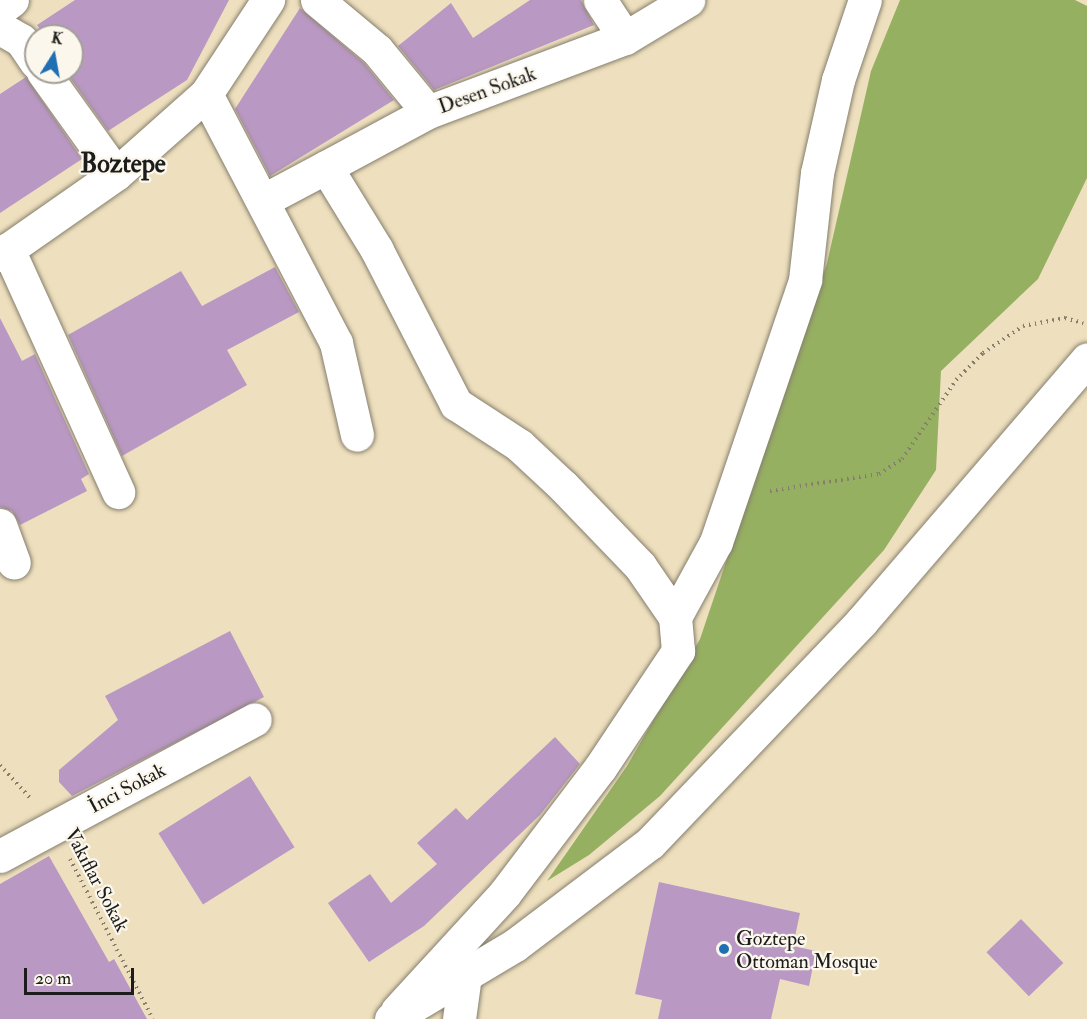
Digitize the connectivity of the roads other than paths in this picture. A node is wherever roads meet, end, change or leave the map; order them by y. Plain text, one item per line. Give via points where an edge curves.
1 (12, 0) edge
2 (268, 0) edge
3 (317, 0) edge
4 (600, 0) edge
5 (688, 0) edge
6 (866, 0) edge
7 (0, 9) edge
8 (0, 28) edge
9 (626, 38) junction
10 (24, 44) edge
11 (52, 84) edge
12 (206, 94) junction
13 (428, 112) junction
14 (326, 167) junction
15 (116, 174) junction
16 (264, 200) junction
17 (4, 252) edge
18 (1087, 359) edge
19 (357, 435) dead end
20 (118, 492) dead end
21 (0, 525) edge
22 (14, 563) dead end
23 (675, 617) junction
24 (255, 719) dead end
25 (0, 856) edge
26 (465, 975) junction
27 (391, 1019) edge
28 (459, 1019) edge

1 - 7 street
2 - 12 street
3 - 13 street, Desen Sokak via 377,50
4 - 9 street
5 - 9 street, Desen Sokak
6 - 23 street via 838,80 817,173 806,280 716,542
8 - 10 street
9 - 13 street, Desen Sokak
11 - 15 street
12 - 15 street
12 - 16 street
13 - 14 street
14 - 16 street
14 - 23 street via 377,250 456,404 510,439 563,486 640,566
15 - 17 street
16 - 19 street via 336,343
17 - 20 street
18 - 26 street via 862,621 650,843 515,945
21 - 22 street
23 - 27 street via 678,651 600,768 506,893
24 - 25 street, İnci Sokak
26 - 27 street
26 - 28 street

